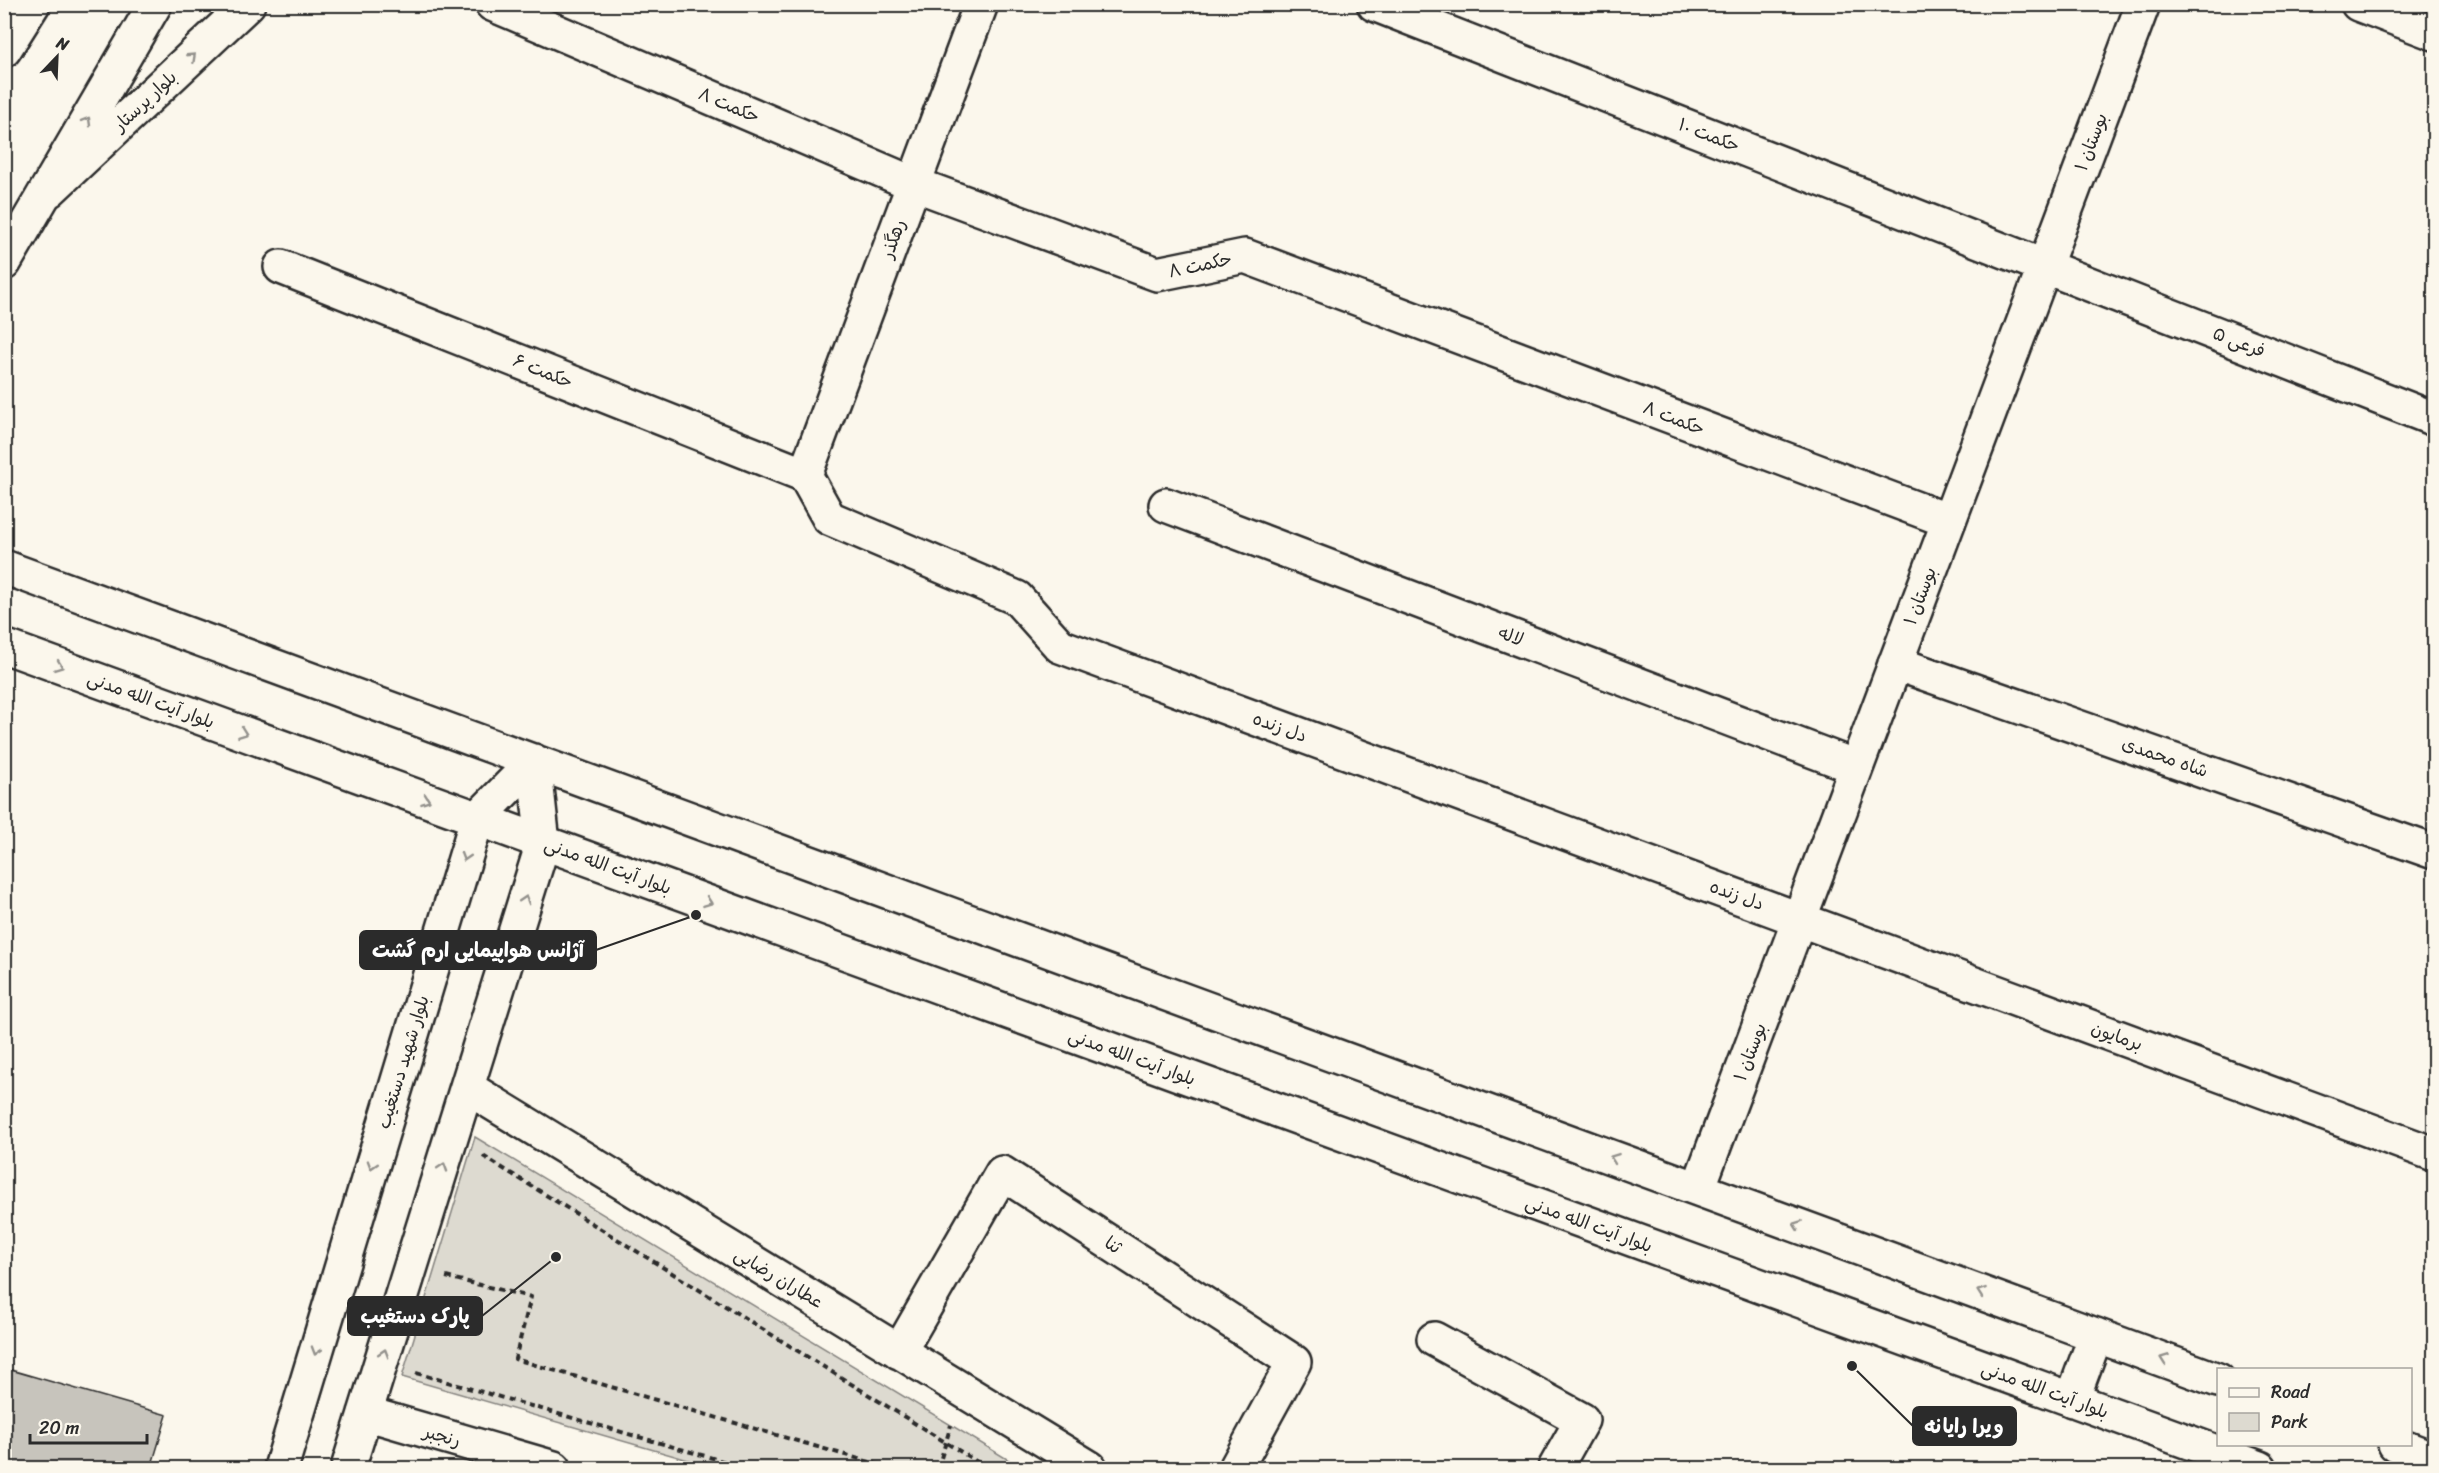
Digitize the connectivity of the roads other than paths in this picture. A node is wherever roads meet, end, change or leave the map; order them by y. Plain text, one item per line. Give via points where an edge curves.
1 (33, 4) edge
2 (155, 4) edge
3 (248, 4) edge
4 (492, 4) edge
5 (981, 4) edge
6 (1374, 4) edge
7 (2143, 4) edge
8 (2358, 4) edge
9 (2426, 21) edge
10 (4, 50) edge
11 (914, 184) junction
12 (42, 198) junction
13 (4, 263) edge
14 (2044, 266) junction
15 (281, 267) dead end
16 (2434, 419) edge
17 (805, 475) junction
18 (1166, 505) dead end
19 (1949, 521) junction
20 (4, 546) edge
21 (4, 567) edge
22 (40, 580) junction
23 (4, 646) edge
24 (1895, 663) junction
25 (534, 761) junction
26 (1856, 767) junction
27 (477, 819) junction
28 (543, 843) junction
29 (2434, 852) edge
30 (1800, 918) junction
31 (468, 1088) junction
32 (2434, 1154) edge
33 (1698, 1189) junction
34 (2096, 1335) junction
35 (1434, 1339) dead end
36 (899, 1352) junction
37 (2217, 1380) edge
38 (2072, 1400) junction
39 (365, 1413) junction
40 (2400, 1446) edge
41 (2434, 1459) edge
42 (281, 1468) edge
43 (348, 1468) edge
44 (554, 1468) edge
45 (1090, 1468) edge
46 (1236, 1468) edge
47 (1555, 1468) edge
48 (2260, 1468) edge

1 - 10 street
12 -> 2 street
12 -> 3 street, بلوار پرستار
4 - 11 street, حکمت ۸
5 - 11 street, رهگذر
6 - 14 street, حکمت ۱۰
7 - 14 street, بوستان ۱
8 - 9 street
11 - 17 street, رهگذر
11 - 19 street, حکمت ۸ via 1157,274 1245,256
12 - 13 street
14 - 16 street, فرعی ۵
14 - 19 street, بوستان ۱
15 - 17 street, حکمت ۶
17 - 30 street, دل زنده via 829,518 1017,598 1060,646
18 - 26 street, لاله
19 - 24 street, بوستان ۱
20 - 22 street
21 - 22 street
22 - 25 street
23 -> 27 street, بلوار آیت الله مدنی
24 - 26 street, بوستان ۱
24 - 29 street, شاه محمدی
25 - 27 street, بلوار شهید دستغیب
25 - 28 street
33 -> 25 street
26 - 30 street, بوستان ۱
27 - 28 street, بلوار آیت الله مدنی
27 -> 42 street, بلوار شهید دستغیب
31 -> 28 street
28 -> 38 street, بلوار آیت الله مدنی
30 - 32 street, برمایون
30 - 33 street, بوستان ۱
31 - 36 street, عطاران رضایی
39 -> 31 street
34 -> 33 street
37 -> 34 street
34 - 38 street
35 - 47 street via 1582,1420
36 - 45 street, عطاران رضایی
36 - 46 street, ثنا via 1002,1173 1294,1362
38 - 48 street, بلوار آیت الله مدنی
39 - 43 street
39 - 44 street, رنجبر
40 - 41 street

